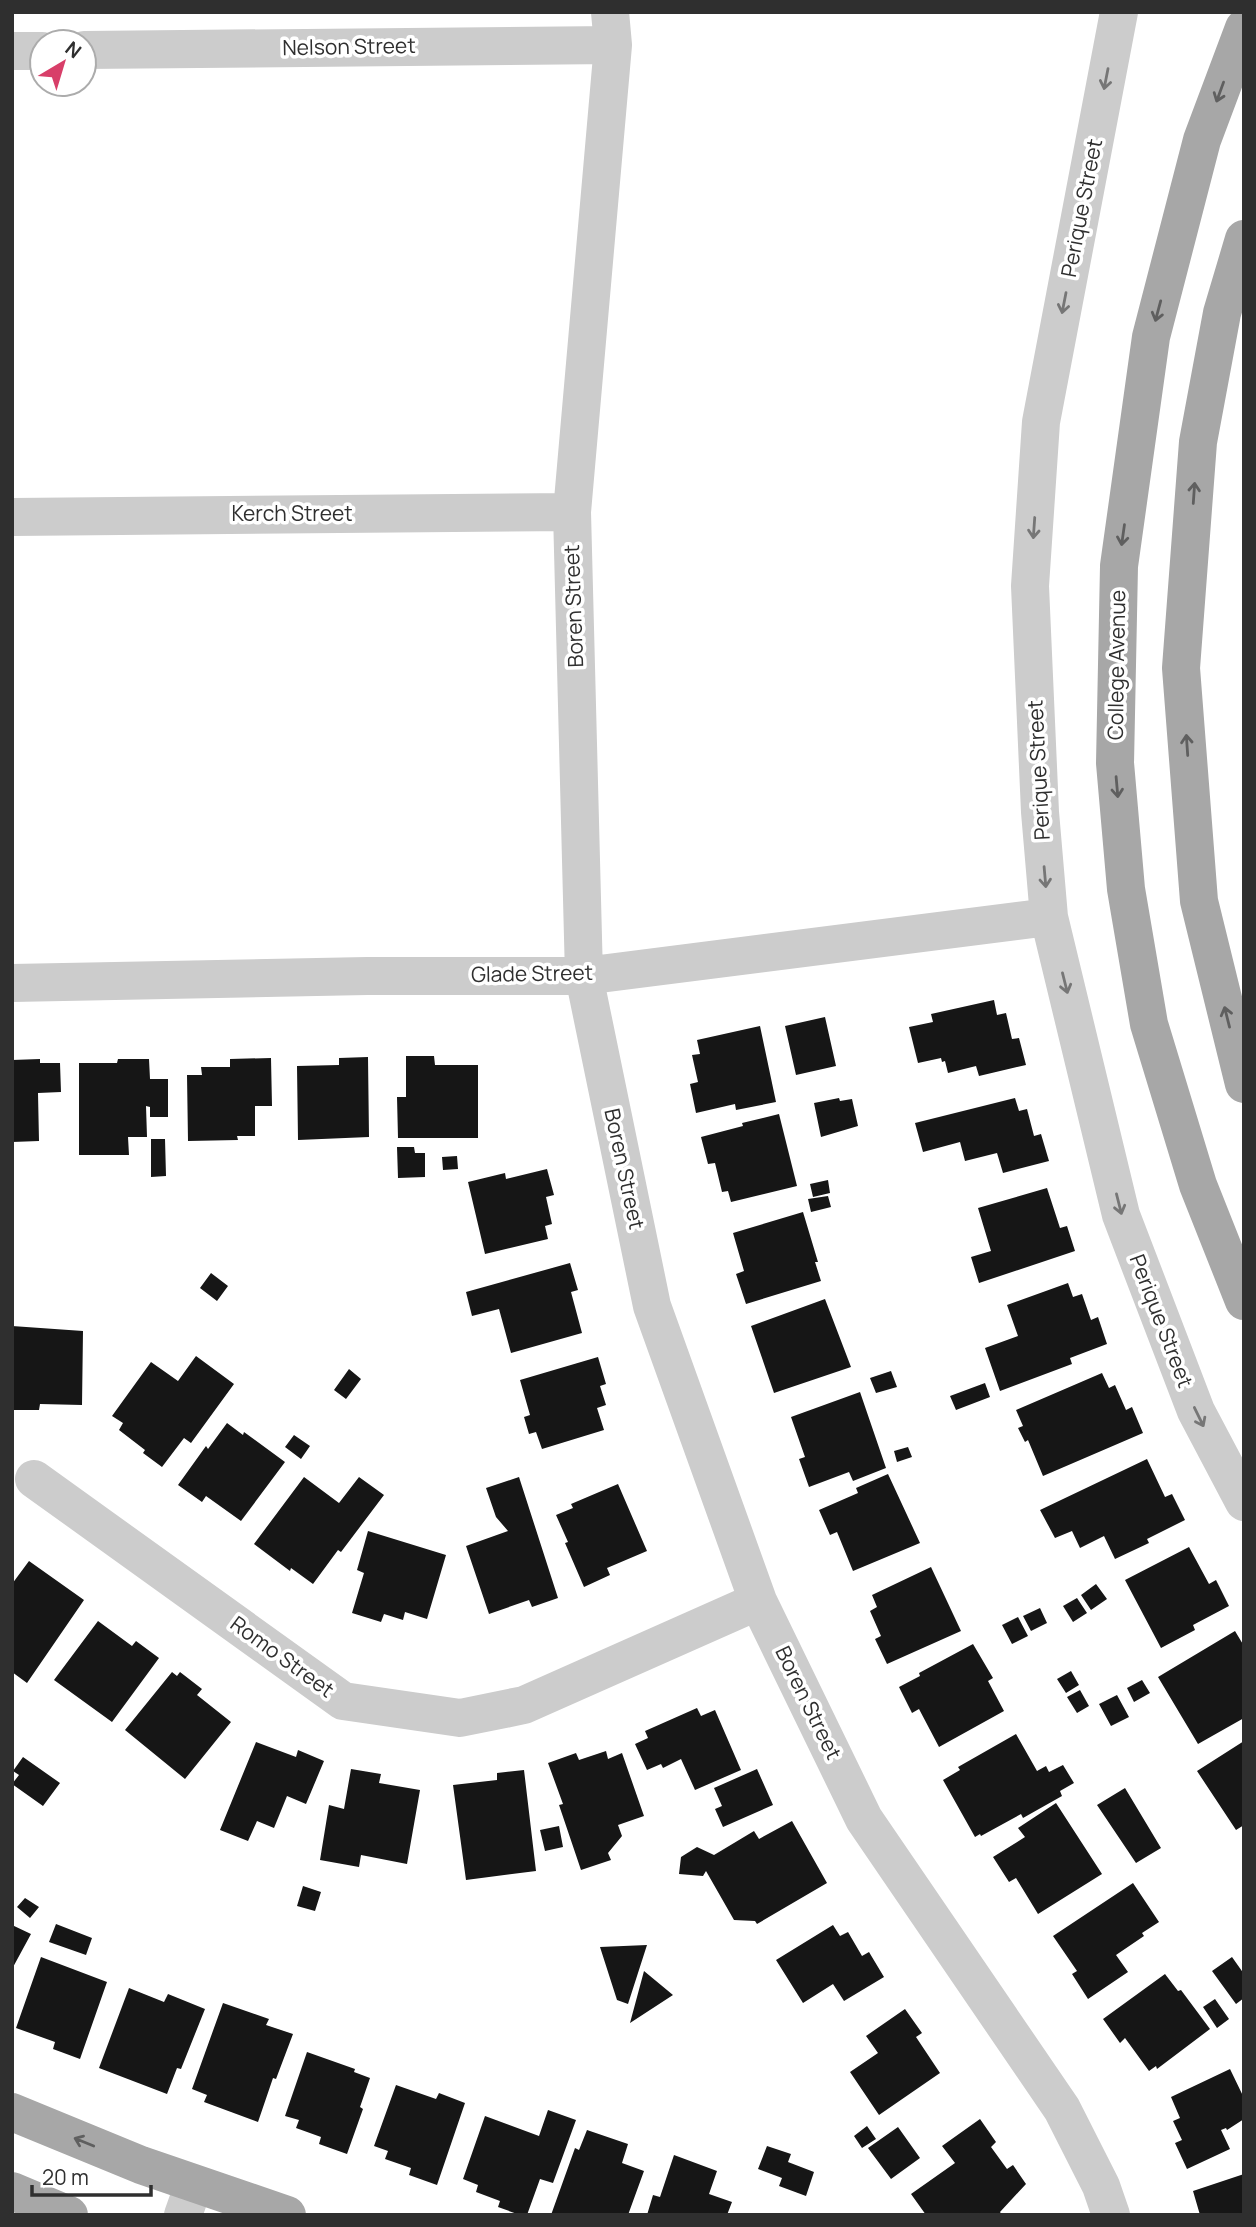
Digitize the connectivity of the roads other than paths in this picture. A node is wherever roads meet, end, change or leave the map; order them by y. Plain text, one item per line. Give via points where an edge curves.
1 (1119, 12) edge
2 (612, 28) edge
3 (1244, 28) edge
4 (98, 49) edge
5 (1244, 239) edge
6 (572, 512) junction
7 (12, 517) edge
8 (1049, 917) junction
9 (584, 975) junction
10 (12, 983) edge
11 (1244, 1084) edge
12 (1244, 1301) edge
13 (34, 1479) dead end
14 (1244, 1502) edge
15 (758, 1601) junction
16 (12, 2112) edge
17 (12, 2191) edge
18 (188, 2199) edge
19 (69, 2215) edge
20 (286, 2215) edge
21 (1111, 2215) edge

1 -> 8 street, Perique Street via 1041,422 1030,586
2 - 4 street, Nelson Street
2 - 6 street, Boren Street
3 -> 12 main road, College Avenue via 1202,140 1151,337 1119,566 1115,763 1126,889 1149,1024 1199,1185
11 -> 5 main road via 1199,901 1181,668 1198,442 1222,313
6 - 7 street, Kerch Street
6 - 9 street, Boren Street
8 - 9 street, Glade Street
8 -> 14 street, Perique Street via 1121,1215 1196,1411
9 - 10 street, Glade Street
9 - 15 street, Boren Street via 652,1306
13 - 15 street, Romo Street via 343,1701 460,1718 524,1705
15 - 21 street, Boren Street via 864,1819 1062,2109
18 -> 16 main road via 141,2165
17 - 19 main road
18 - 20 main road

